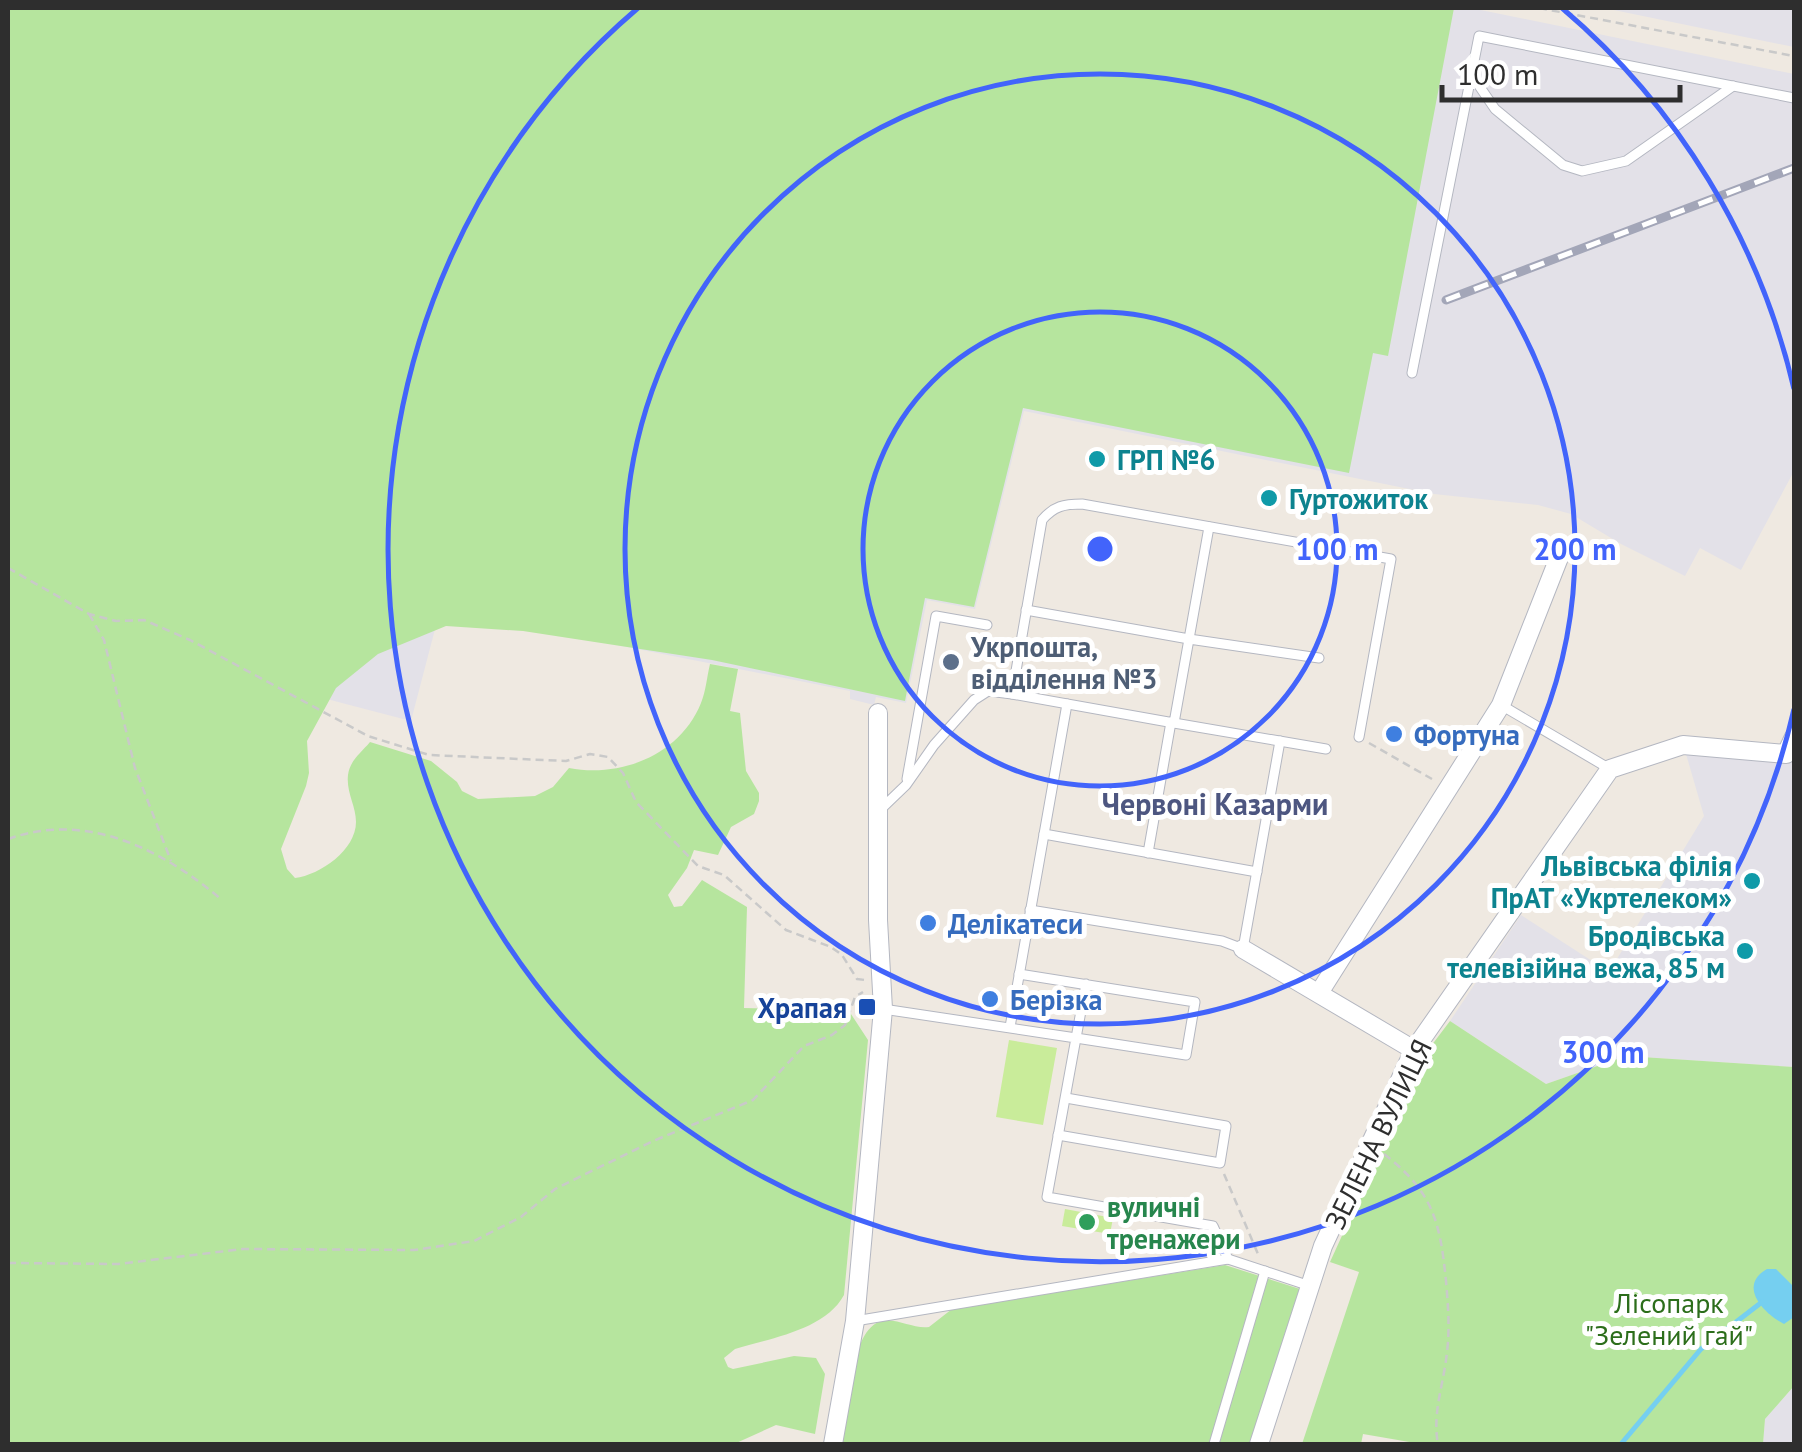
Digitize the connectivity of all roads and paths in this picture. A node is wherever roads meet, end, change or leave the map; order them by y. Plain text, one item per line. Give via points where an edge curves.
1 (1538, 8) edge
2 (1794, 56) edge
3 (1471, 74) junction
4 (1733, 86) junction
5 (1794, 98) edge
6 (1412, 373) dead end
7 (1209, 527) junction
8 (1560, 555) dead end
9 (8, 568) edge
10 (1026, 610) junction
11 (89, 614) junction
12 (988, 624) dead end
13 (1189, 638) junction
14 (1319, 658) dead end
15 (1012, 694) junction
16 (1066, 704) junction
17 (1501, 705) junction
18 (878, 713) dead end
19 (1172, 722) junction
20 (1359, 738) joint
21 (1794, 738) edge
22 (1280, 741) junction
23 (1326, 750) dead end
24 (1610, 769) junction
25 (906, 784) junction
26 (1448, 788) junction
27 (879, 810) junction
28 (1044, 834) junction
29 (8, 839) edge
30 (1148, 852) junction
31 (172, 862) junction
32 (1257, 872) junction
33 (222, 900) dead end
34 (1030, 910) junction
35 (1243, 950) junction
36 (1019, 974) junction
37 (881, 981) junction
38 (1086, 984) junction
39 (1320, 992) junction
40 (883, 1008) junction
41 (1010, 1027) junction
42 (1076, 1038) junction
43 (1414, 1050) junction
44 (1066, 1098) junction
45 (1058, 1135) junction
46 (1370, 1144) junction
47 (1220, 1163) junction
48 (1228, 1259) junction
49 (8, 1263) edge
50 (1265, 1271) junction
51 (1310, 1286) junction
52 (855, 1321) junction
53 (833, 1444) edge
54 (1214, 1444) edge
55 (1260, 1444) edge
56 (1438, 1444) edge

1 - 2 path
3 - 4 lane via 1479,36
3 - 4 lane via 1496,109 1563,165 1582,172 1626,160
3 - 6 lane
4 - 5 lane
7 - 10 lane via 1082,504 1054,508 1042,520
7 - 13 lane
7 - 20 lane via 1390,559
8 - 17 street
9 - 11 path
10 - 13 lane
10 - 15 lane
11 - 31 path via 104,640 126,738
11 - 37 path via 144,620 368,736 429,756 608,757 636,802 698,866 724,875 786,930 831,947 856,979
12 - 25 lane via 936,616
13 - 14 lane
13 - 19 lane
15 - 16 lane
15 - 25 lane via 988,691 974,700
16 - 19 lane
16 - 28 lane
17 - 24 lane
17 - 26 street
18 - 27 street
19 - 22 lane
19 - 30 lane
20 - 26 path
21 - 24 street via 1786,754 1683,745
22 - 23 lane
22 - 32 lane
24 - 43 street, ЗЕЛЕНА ВУЛИЦЯ
25 - 27 lane
26 - 39 street
27 - 37 street
28 - 30 lane
28 - 34 lane
29 - 31 path via 41,828 66,829 114,838
30 - 32 lane
31 - 33 path
32 - 35 lane
34 - 35 lane
34 - 36 lane
35 - 39 street
36 - 38 lane
36 - 41 lane
37 - 40 street
37 - 49 path via 856,997 846,1024 804,1046 752,1100 555,1189 521,1217 474,1241 414,1250 243,1249 118,1264
38 - 42 lane
38 - 42 lane via 1195,1002 1186,1055
39 - 43 street
40 - 41 lane
40 - 52 street
41 - 42 lane
42 - 44 lane
43 - 46 street, ЗЕЛЕНА ВУЛИЦЯ
44 - 45 lane
44 - 47 lane via 1226,1126
45 - 47 lane
45 - 48 lane via 1047,1197 1212,1226
46 - 51 street, ЗЕЛЕНА ВУЛИЦЯ
46 - 56 path via 1426,1194 1440,1232 1450,1320
47 - 50 path
48 - 50 lane
48 - 52 lane
50 - 51 lane
50 - 54 lane
51 - 55 street, ЗЕЛЕНА ВУЛИЦЯ
52 - 53 street

